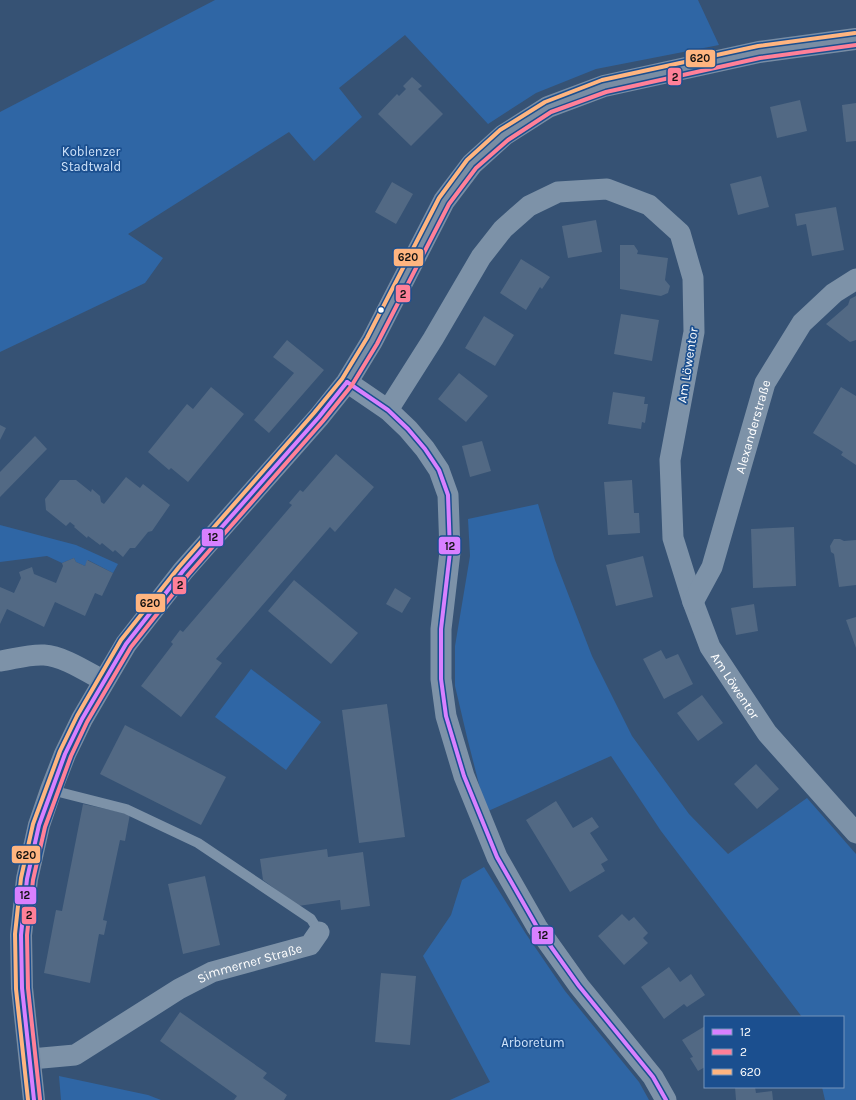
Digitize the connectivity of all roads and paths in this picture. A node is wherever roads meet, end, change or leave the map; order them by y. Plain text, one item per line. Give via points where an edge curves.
1 (856, 39) edge
2 (856, 279) edge
3 (347, 382) junction
4 (388, 410) junction
5 (693, 602) junction
6 (0, 661) edge
7 (104, 681) junction
8 (51, 790) junction
9 (856, 833) edge
10 (318, 932) joint
11 (31, 1059) junction
12 (34, 1100) edge
13 (666, 1100) edge

1 - 3 street via 759,52 604,86 548,107 504,135 472,164 444,201 375,336
2 - 5 street, Alexanderstraße via 834,293 802,323 765,383 712,568
3 - 4 street
3 - 7 street via 183,571 126,644
4 - 5 street, Am Löwentor via 481,257 503,229 529,206 558,192 607,189 649,205 680,233 693,278 694,332 670,460 673,538
4 - 13 street via 408,429 439,470 448,495 450,552 440,630 441,679 446,716 464,776 498,857 536,927 579,986 654,1077
5 - 9 street, Am Löwentor via 710,647 766,733
6 - 7 street via 32,655 50,656 60,658
7 - 8 street via 82,719
8 - 10 lane, Simmerner Straße via 126,809 198,843 311,919
8 - 11 street via 39,825 28,878 21,934 22,988
10 - 11 street, Simmerner Straße via 310,945 212,972 179,989 75,1055
11 - 12 street

